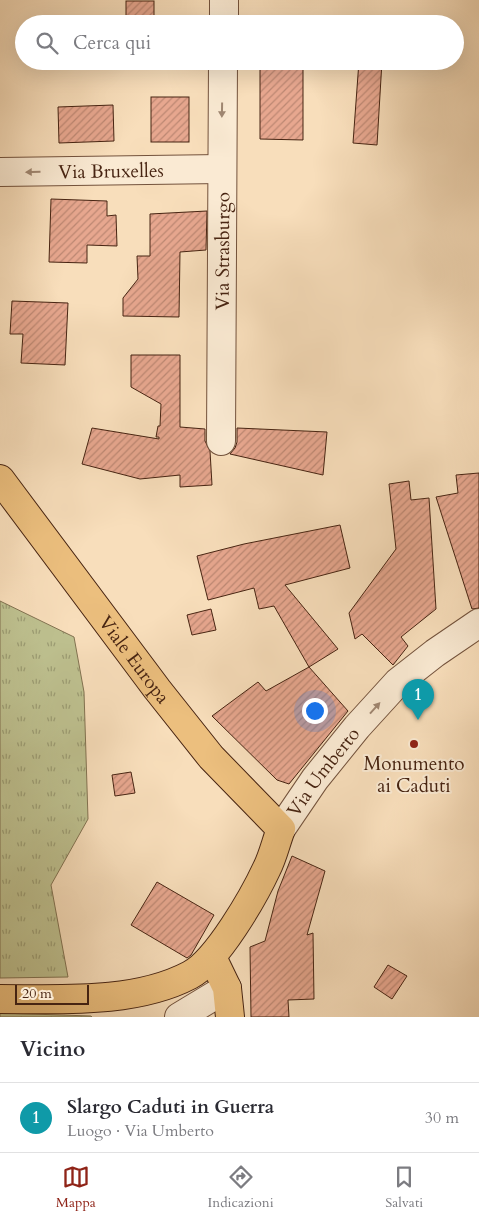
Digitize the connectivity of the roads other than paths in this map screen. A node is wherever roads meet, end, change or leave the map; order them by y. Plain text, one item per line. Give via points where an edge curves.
1 (224, 0) edge
2 (224, 15) edge
3 (223, 70) edge
4 (222, 169) junction
5 (0, 172) edge
6 (221, 441) dead end
7 (0, 479) edge
8 (479, 623) edge
9 (281, 829) junction
10 (212, 958) junction
11 (227, 988) junction
12 (0, 999) edge
13 (178, 1017) edge
14 (230, 1017) edge

1 - 2 street
3 -> 4 street, Via Strasburgo
4 -> 5 street, Via Bruxelles
4 - 6 street, Via Strasburgo
7 - 9 main road, Viale Europa via 211,757
9 -> 8 street, Via Umberto via 315,779 398,682
9 - 10 main road, Via Umberto via 267,868
10 - 11 main road
10 - 12 main road, Via Umberto via 191,974 135,993 75,999
11 - 13 street
11 - 14 main road

